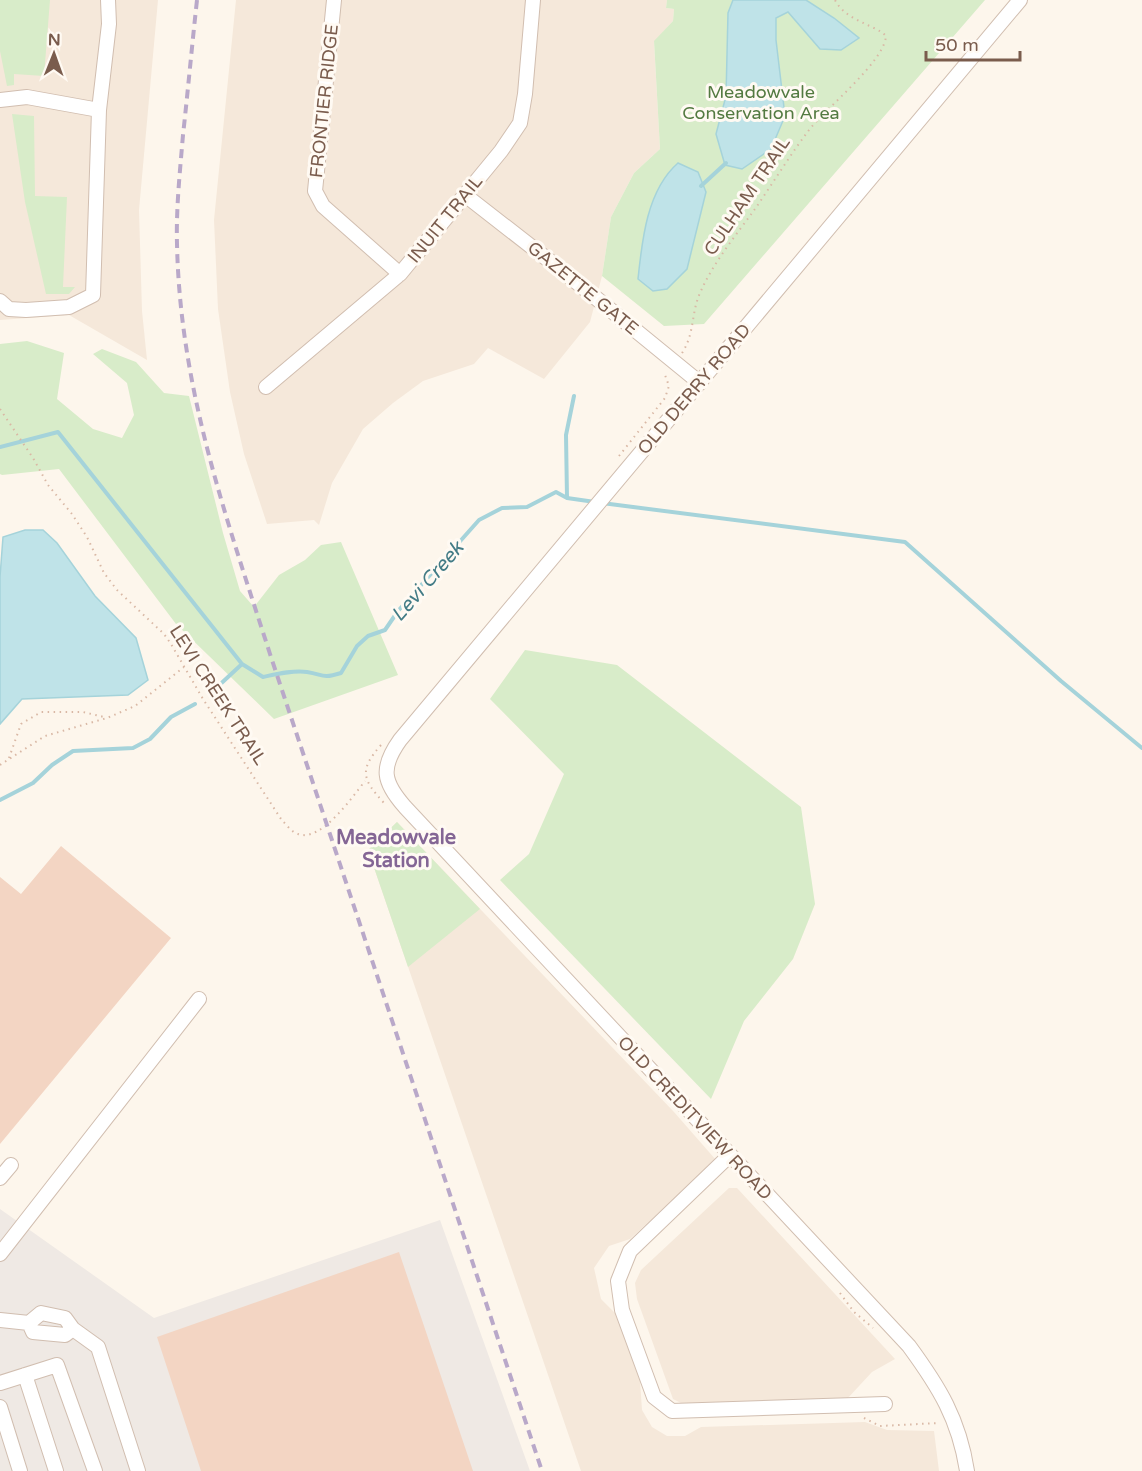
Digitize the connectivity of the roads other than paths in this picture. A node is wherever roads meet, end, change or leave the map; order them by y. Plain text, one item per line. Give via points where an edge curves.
1 (108, 0) edge
2 (334, 0) edge
3 (533, 0) edge
4 (1020, 0) edge
5 (0, 100) edge
6 (99, 110) junction
7 (465, 195) junction
8 (400, 274) junction
9 (0, 302) edge
10 (700, 383) junction
11 (266, 387) dead end
12 (389, 785) joint
13 (199, 999) dead end
14 (730, 1155) junction
15 (11, 1165) dead end
16 (0, 1178) edge
17 (5, 1237) edge
18 (0, 1254) edge
19 (0, 1320) edge
20 (25, 1375) junction
21 (0, 1383) edge
22 (885, 1404) dead end
23 (0, 1407) edge
24 (20, 1471) edge
25 (56, 1471) edge
26 (95, 1471) edge
27 (138, 1471) edge
28 (967, 1471) edge

1 - 6 street
2 - 8 street, FRONTIER RIDGE via 315,191 323,206
3 - 7 street, INUIT TRAIL via 520,123
4 - 10 street, OLD DERRY ROAD
5 - 6 street via 27,97
6 - 9 street via 93,294 69,307 9,309
7 - 8 street, INUIT TRAIL
7 - 10 street, GAZETTE GATE
8 - 11 street, INUIT TRAIL
10 - 12 street, OLD DERRY ROAD via 400,740 387,764
12 - 14 street, OLD CREDITVIEW ROAD via 405,807
13 - 17 street
14 - 22 street via 630,1251 618,1281 622,1310 654,1397 672,1411
14 - 28 street, OLD CREDITVIEW ROAD via 909,1346 937,1384 954,1419
15 - 16 street
17 - 18 street
19 - 27 street via 29,1323 33,1332 65,1335 73,1329 98,1347
20 - 21 street
20 - 25 street
20 - 26 street via 57,1365
23 - 24 street

